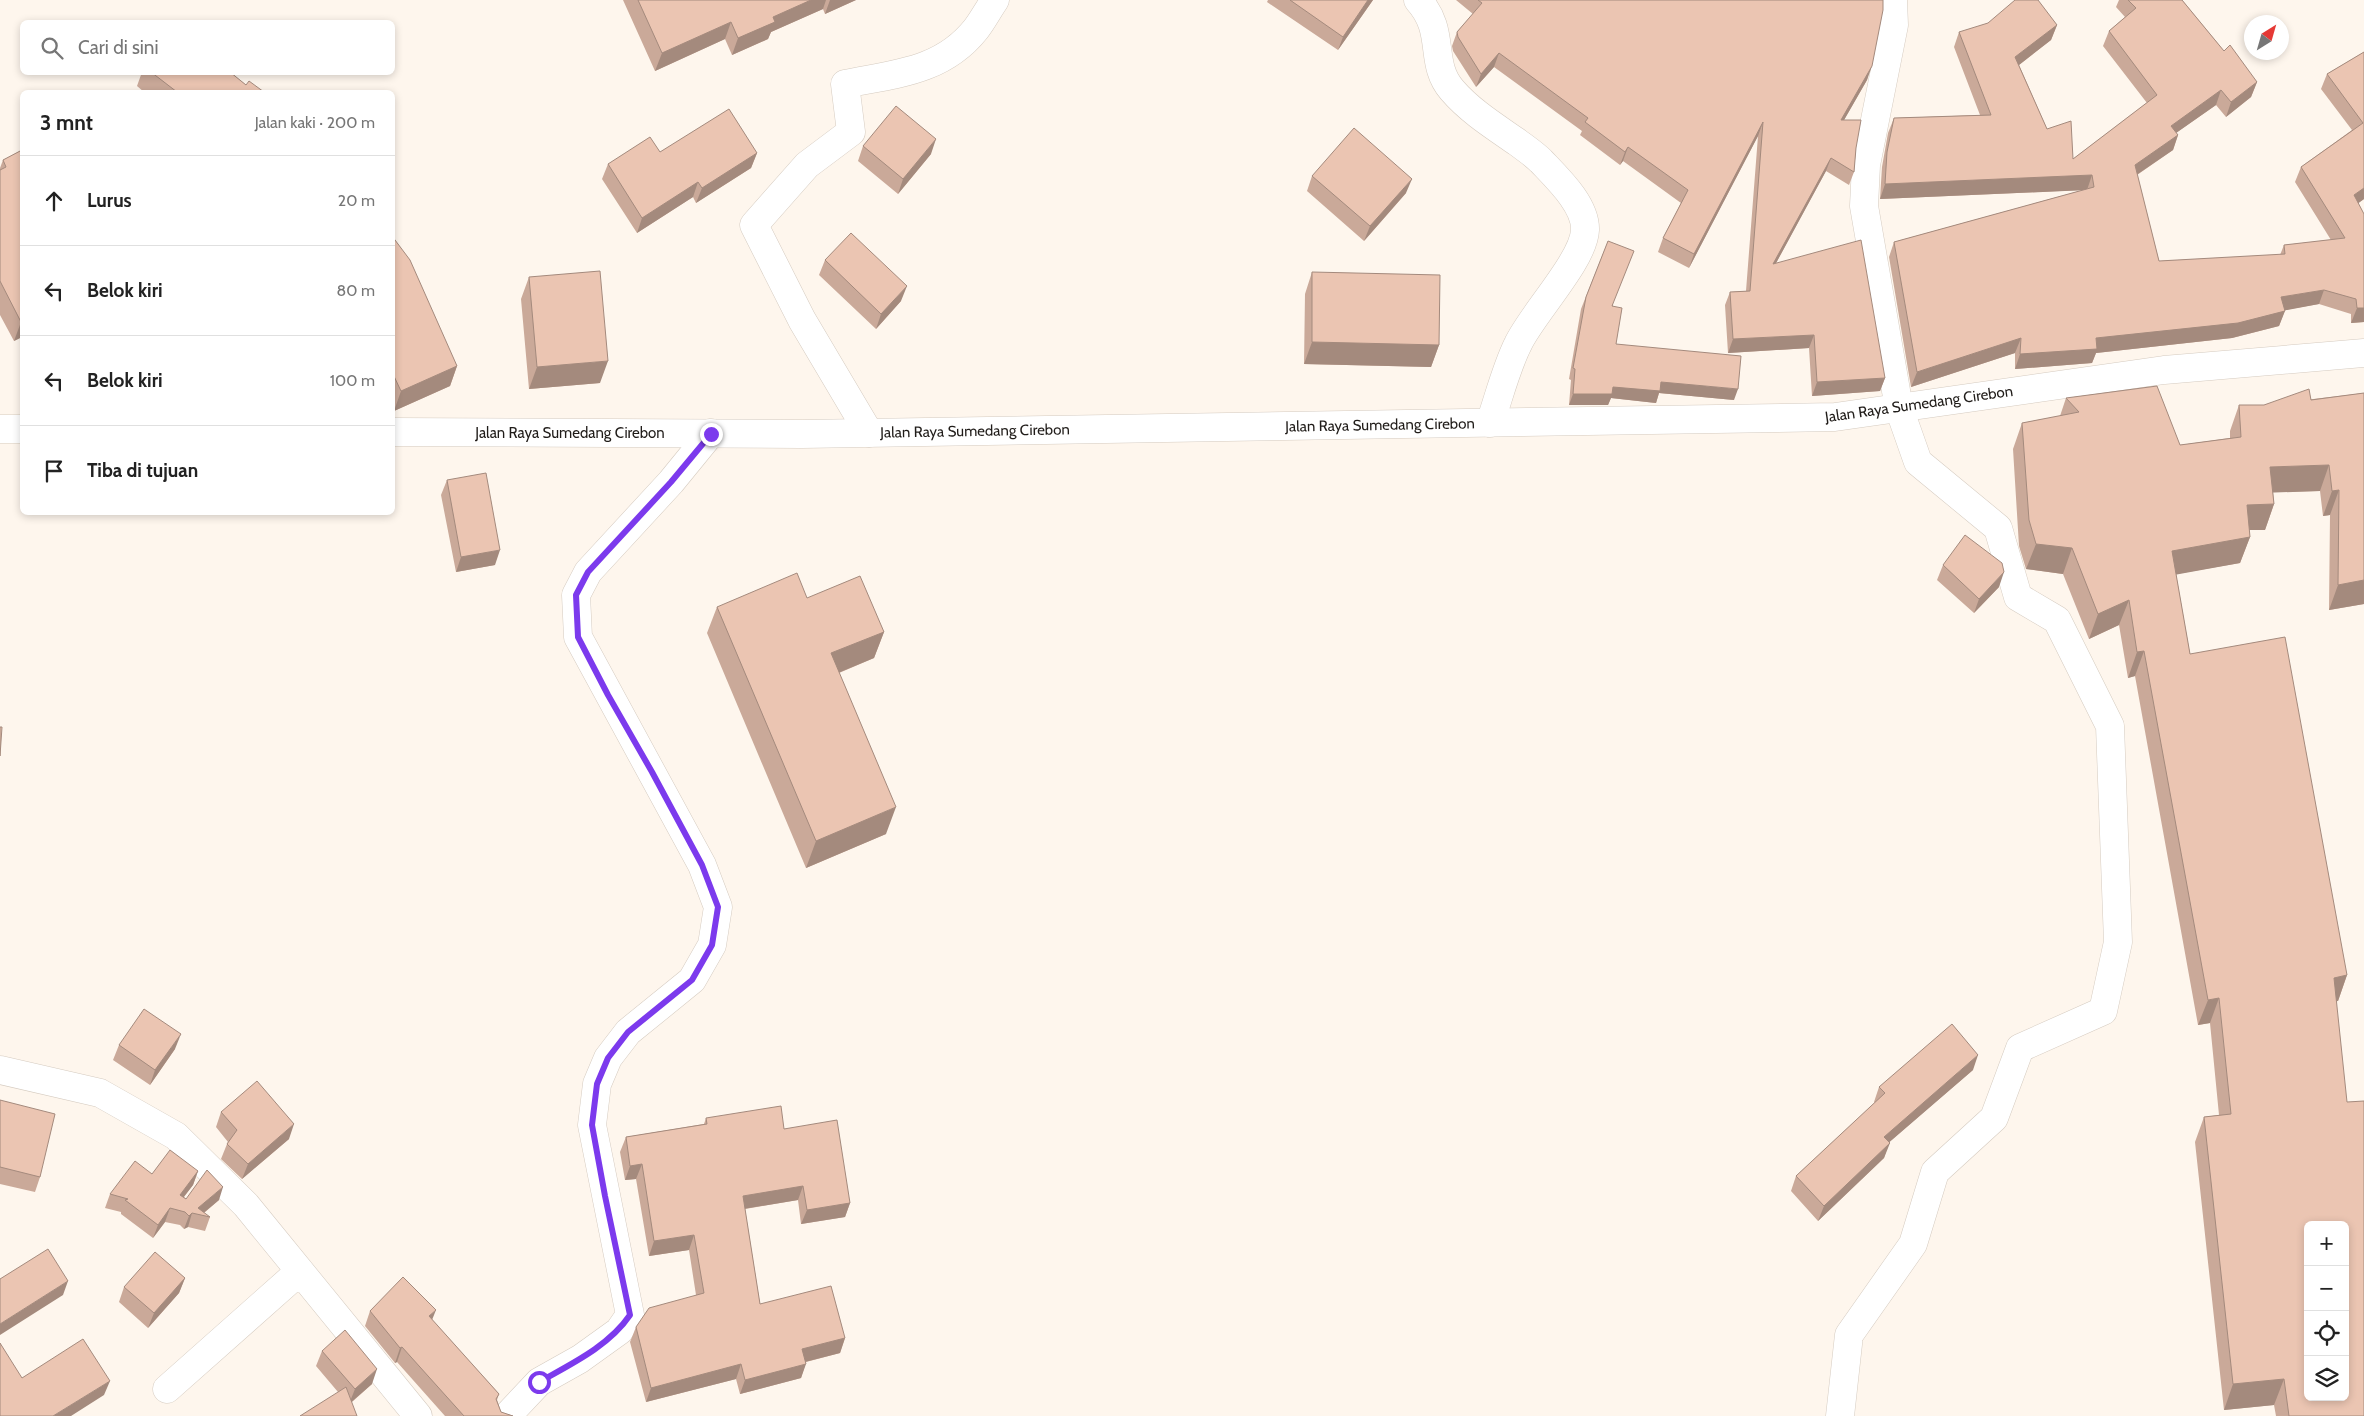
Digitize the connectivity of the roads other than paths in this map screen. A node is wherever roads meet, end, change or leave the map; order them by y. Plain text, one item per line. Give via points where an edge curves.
1 (995, 0) edge
2 (1418, 0) edge
3 (1894, 0) edge
4 (2364, 353) edge
5 (1899, 408) junction
6 (1490, 423) junction
7 (0, 429) edge
8 (20, 430) edge
9 (395, 432) edge
10 (869, 433) junction
11 (711, 434) junction
12 (0, 1070) edge
13 (300, 1272) junction
14 (167, 1389) dead end
15 (418, 1416) edge
16 (507, 1416) edge
17 (1840, 1416) edge

1 - 10 main road via 976,29 942,59 912,71 845,84 851,132 807,165 754,225 802,320
2 - 6 main road via 1431,16 1436,31 1440,71 1450,88 1466,105 1540,159 1582,213 1585,230 1574,258 1518,343
3 - 5 main road via 1894,25 1866,165 1864,206
4 - 5 main road, Jalan Raya Sumedang Cirebon via 2164,370
5 - 6 main road, Jalan Raya Sumedang Cirebon via 1835,417
5 - 17 main road via 1918,462 1998,528 2018,597 2058,620 2110,726 2118,942 2103,1011 2020,1048 1994,1118 1935,1172 1913,1244 1849,1335
6 - 10 main road, Jalan Raya Sumedang Cirebon
7 - 8 main road
9 - 11 main road, Jalan Raya Sumedang Cirebon
10 - 11 main road, Jalan Raya Sumedang Cirebon
11 - 16 main road via 588,572 576,595 576,603 578,637 702,865 718,907 712,945 692,980 628,1032 608,1058 597,1084 592,1125 630,1315 619,1331 580,1359 539,1382
12 - 13 main road via 100,1093 176,1136 246,1205
13 - 14 main road
13 - 15 main road

